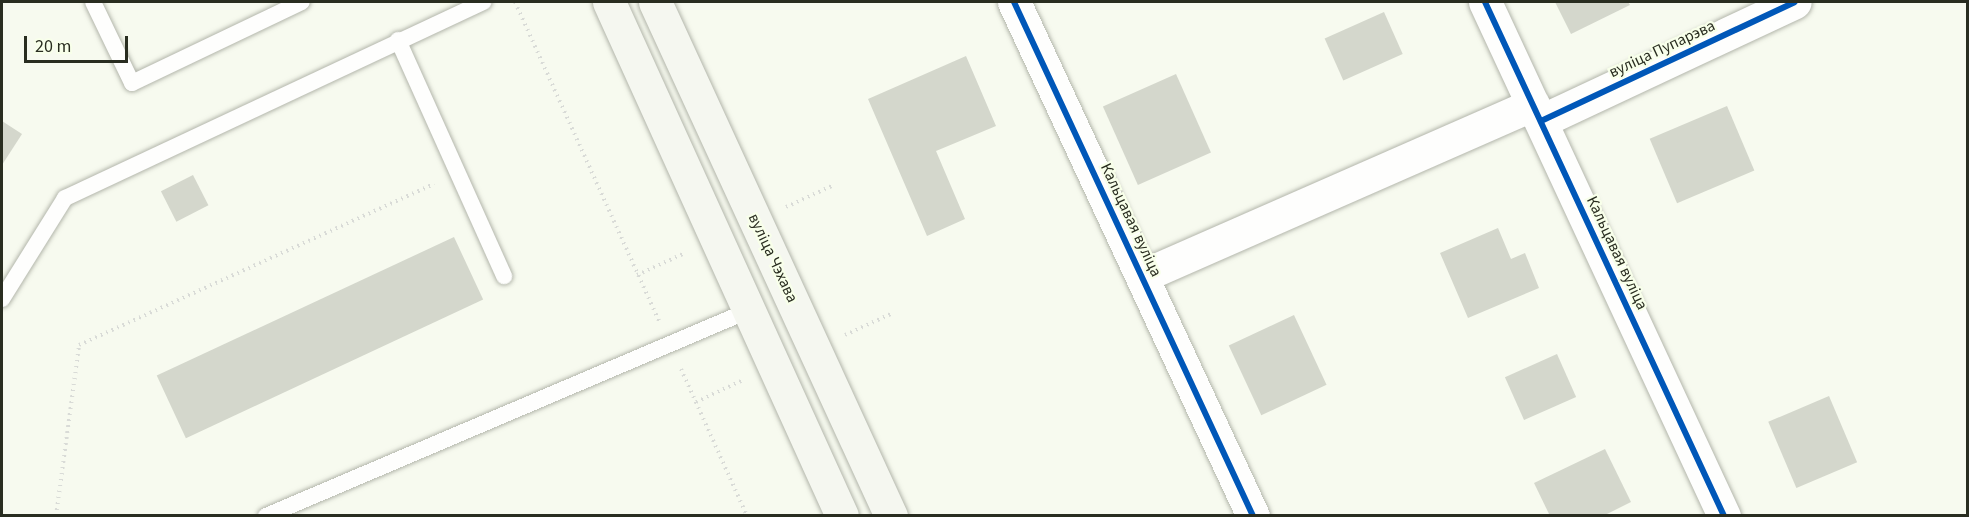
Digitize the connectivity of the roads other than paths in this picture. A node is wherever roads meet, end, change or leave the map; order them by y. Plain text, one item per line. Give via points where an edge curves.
1 (93, 2) edge
2 (302, 2) edge
3 (483, 2) edge
4 (609, 2) edge
5 (655, 2) edge
6 (1014, 2) edge
7 (1485, 2) edge
8 (1795, 2) edge
9 (398, 40) junction
10 (1537, 112) junction
11 (504, 276) dead end
12 (1142, 276) junction
13 (2, 299) edge
14 (750, 310) junction
15 (266, 516) edge
16 (842, 516) edge
17 (891, 516) edge
18 (1253, 516) edge
19 (1724, 516) edge

1 - 2 lane via 132,83
3 - 9 lane
4 - 14 main road
5 - 17 main road, вуліца Чэхава
6 - 12 street, Кальцавая вуліца
7 - 10 street, Кальцавая вуліца
8 - 10 street, вуліца Пупарэва
9 - 11 lane
9 - 13 lane via 65,198
10 - 12 street, вуліца Пупарэва
10 - 19 street, Кальцавая вуліца
12 - 18 street, Кальцавая вуліца
14 - 15 lane
14 - 16 main road

